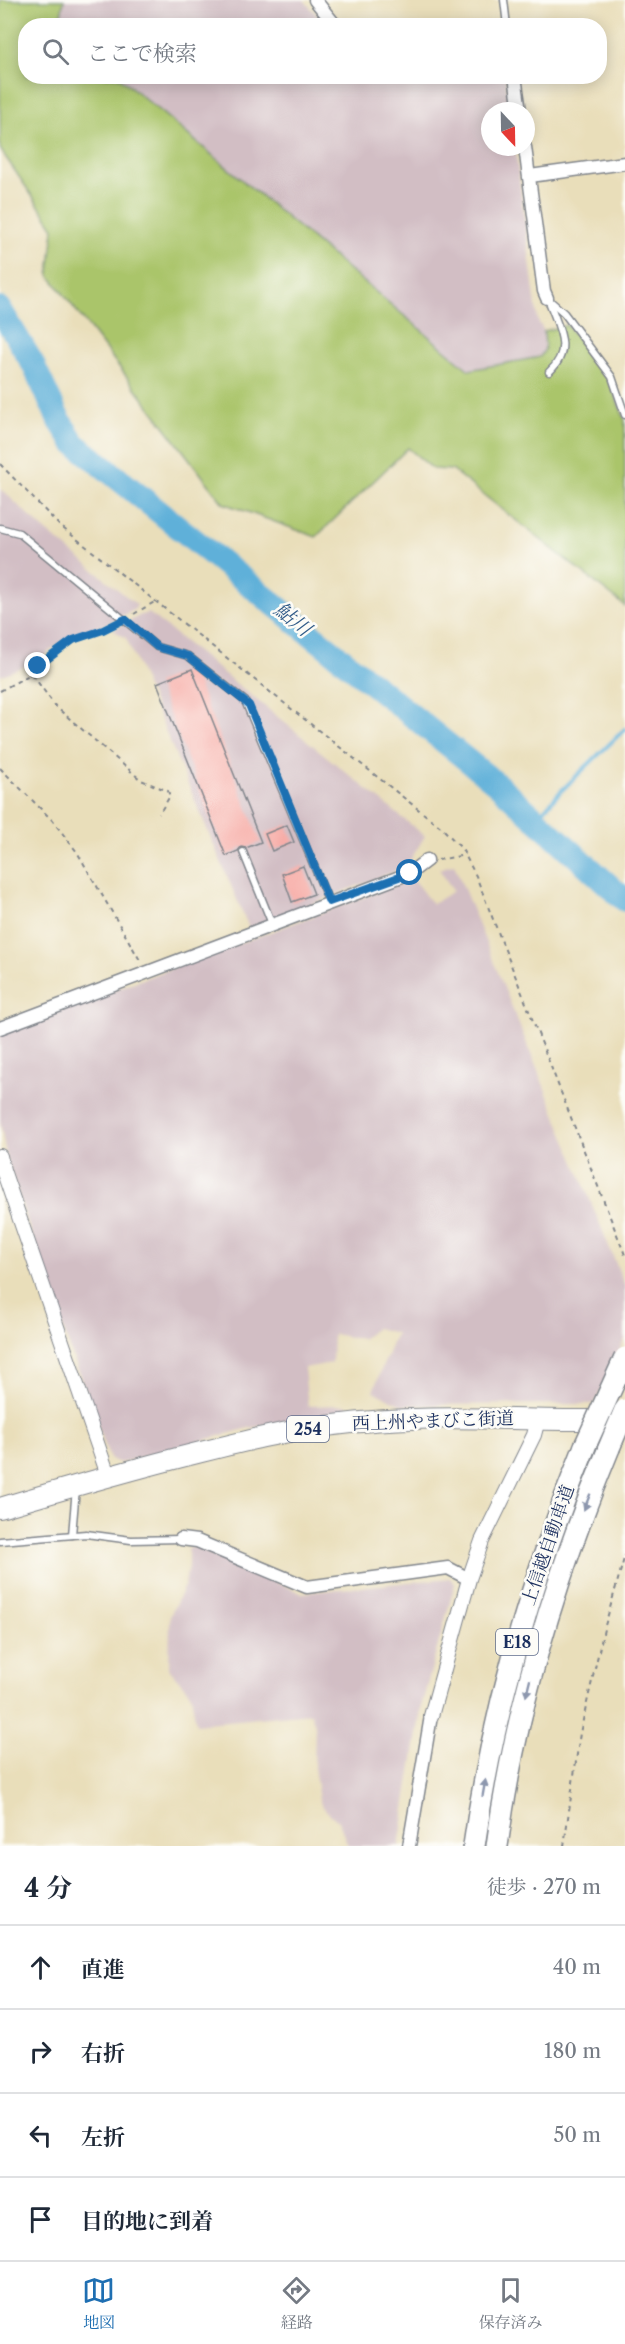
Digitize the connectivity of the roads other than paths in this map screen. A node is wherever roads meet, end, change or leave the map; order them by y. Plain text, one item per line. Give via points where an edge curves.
1 (315, 0) edge
2 (504, 0) edge
3 (330, 18) edge
4 (506, 18) edge
5 (516, 84) edge
6 (519, 102) edge
7 (526, 156) edge
8 (625, 163) edge
9 (530, 177) junction
10 (547, 298) junction
11 (549, 372) dead end
12 (625, 415) edge
13 (0, 528) edge
14 (243, 852) dead end
15 (427, 860) road end
16 (329, 902) junction
17 (272, 924) junction
18 (0, 1028) edge
19 (0, 1156) edge
20 (625, 1358) edge
21 (625, 1410) edge
22 (538, 1420) junction
23 (625, 1420) edge
24 (108, 1475) junction
25 (76, 1485) junction
26 (0, 1508) edge
27 (72, 1535) junction
28 (181, 1539) joint
29 (0, 1541) edge
30 (469, 1579) junction
31 (431, 1716) joint
32 (410, 1846) edge
33 (474, 1846) edge
34 (497, 1846) edge

1 - 3 street
2 - 4 lane
5 - 6 street
7 - 9 street
8 - 9 street
9 - 10 street
10 - 11 lane via 563,343 562,355
10 - 12 lane via 564,313 612,377
13 - 16 lane via 19,533 157,647 188,656 249,705
14 - 17 lane
15 - 16 street via 410,873
16 - 17 street
17 - 18 street
19 - 24 street
33 -> 20 highway, 上信越自動車道 / E18, bridge via 491,1748 523,1618 585,1446
21 -> 34 highway, 上信越自動車道 / E18, bridge via 566,1557 544,1625 515,1744
22 - 23 highway, 西上州やまびこ街道 / 254
22 - 24 highway, 西上州やまびこ街道 / 254 via 405,1418 334,1425 266,1436
22 - 30 street
24 - 25 highway, 西上州やまびこ街道 / 254
25 - 26 highway, 西上州やまびこ街道 / 254
25 - 27 lane
27 - 28 lane
27 - 29 lane
28 - 30 street via 197,1541 307,1587 448,1568
30 - 31 street
31 - 32 street

